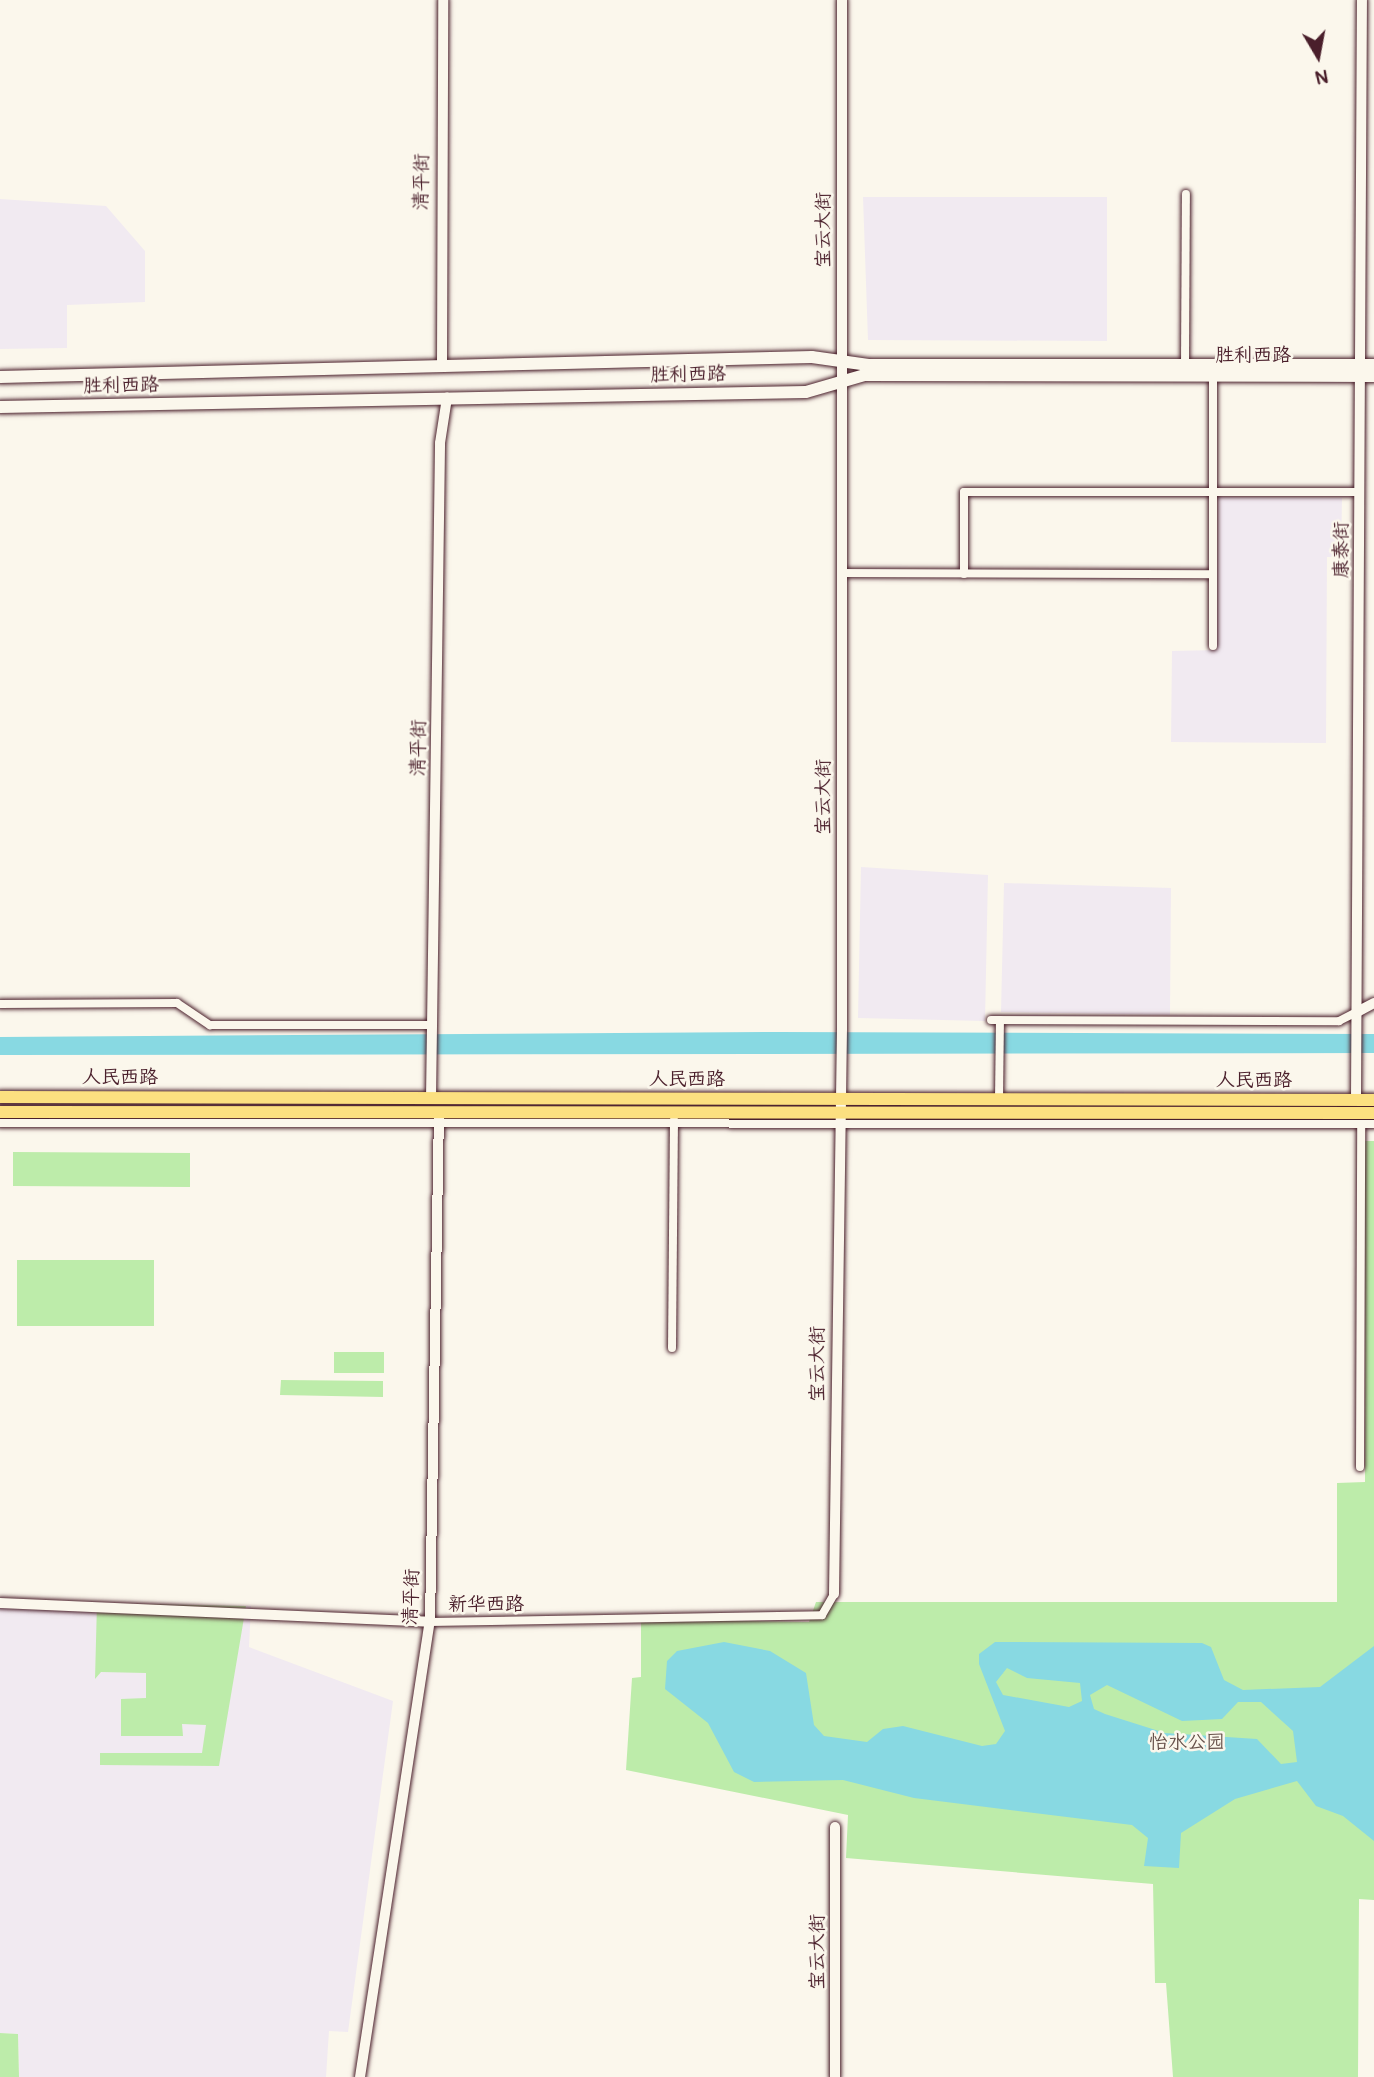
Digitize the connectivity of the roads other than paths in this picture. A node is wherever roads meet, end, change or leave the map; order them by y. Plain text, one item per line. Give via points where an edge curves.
1 (443, 0) edge
2 (842, 0) edge
3 (1362, 0) edge
4 (1362, 25) junction
5 (1374, 25) edge
6 (1186, 194) dead end
7 (841, 361) junction
8 (442, 364) junction
9 (1185, 365) junction
10 (1367, 370) edge
11 (1213, 376) junction
12 (0, 377) edge
13 (841, 382) junction
14 (447, 398) junction
15 (0, 407) edge
16 (1213, 492) junction
17 (1360, 492) junction
18 (841, 573) junction
19 (964, 574) junction
20 (1213, 574) junction
21 (1213, 646) dead end
22 (0, 1003) edge
23 (1374, 1003) edge
24 (1357, 1012) junction
25 (433, 1027) junction
26 (0, 1097) edge
27 (431, 1099) junction
28 (999, 1099) junction
29 (1356, 1100) junction
30 (1374, 1100) edge
31 (837, 1111) junction
32 (0, 1112) edge
33 (1374, 1113) edge
34 (439, 1117) junction
35 (674, 1118) junction
36 (0, 1123) edge
37 (1361, 1124) junction
38 (1374, 1124) edge
39 (672, 1348) dead end
40 (1360, 1467) dead end
41 (834, 1594) joint
42 (0, 1603) edge
43 (430, 1622) junction
44 (835, 1826) dead end
45 (360, 2077) edge
46 (835, 2077) edge

1 - 8 street, 清平街
2 - 7 street, 宝云大街
3 - 4 street, 康泰街
4 - 5 street
4 - 10 street, 康泰街
6 - 9 street
7 - 8 main road, 胜利西路
7 - 9 main road, 胜利西路
7 - 13 street, 宝云大街
8 - 12 main road, 胜利西路
9 - 10 main road, 胜利西路
10 - 11 main road, 胜利西路
10 - 17 street, 康泰街
11 - 13 main road, 胜利西路 via 865,375
11 - 16 street
13 - 14 main road, 胜利西路 via 806,392
13 - 18 street, 宝云大街
14 - 15 main road, 胜利西路
14 - 25 street, 清平街 via 440,443
16 - 17 street
16 - 19 street via 964,492
16 - 20 street
17 - 24 street, 康泰街
18 - 19 street
18 - 31 street, 宝云大街 via 842,1055
19 - 20 street
20 - 21 street
22 - 25 street via 177,1003 210,1025
23 - 24 street
24 - 28 street via 1339,1021 997,1023
24 - 29 street, 康泰街
25 - 27 street, 清平街
26 - 27 main road, 人民西路
27 - 31 main road, 人民西路
28 - 29 main road, 人民西路
28 - 31 main road, 人民西路
29 - 30 main road, 人民西路
31 - 33 main road, 人民西路
31 - 35 main road, 人民西路
31 - 37 street
31 - 41 street, 宝云大街
32 - 34 main road, 人民西路
34 - 35 main road, 人民西路
34 - 36 street
34 - 43 street, 清平街
35 - 39 street
37 - 38 street
37 - 40 street
41 - 43 street, 新华西路 via 822,1615
42 - 43 street, 新华西路
43 - 45 street, 清平街
44 - 46 street, 宝云大街

